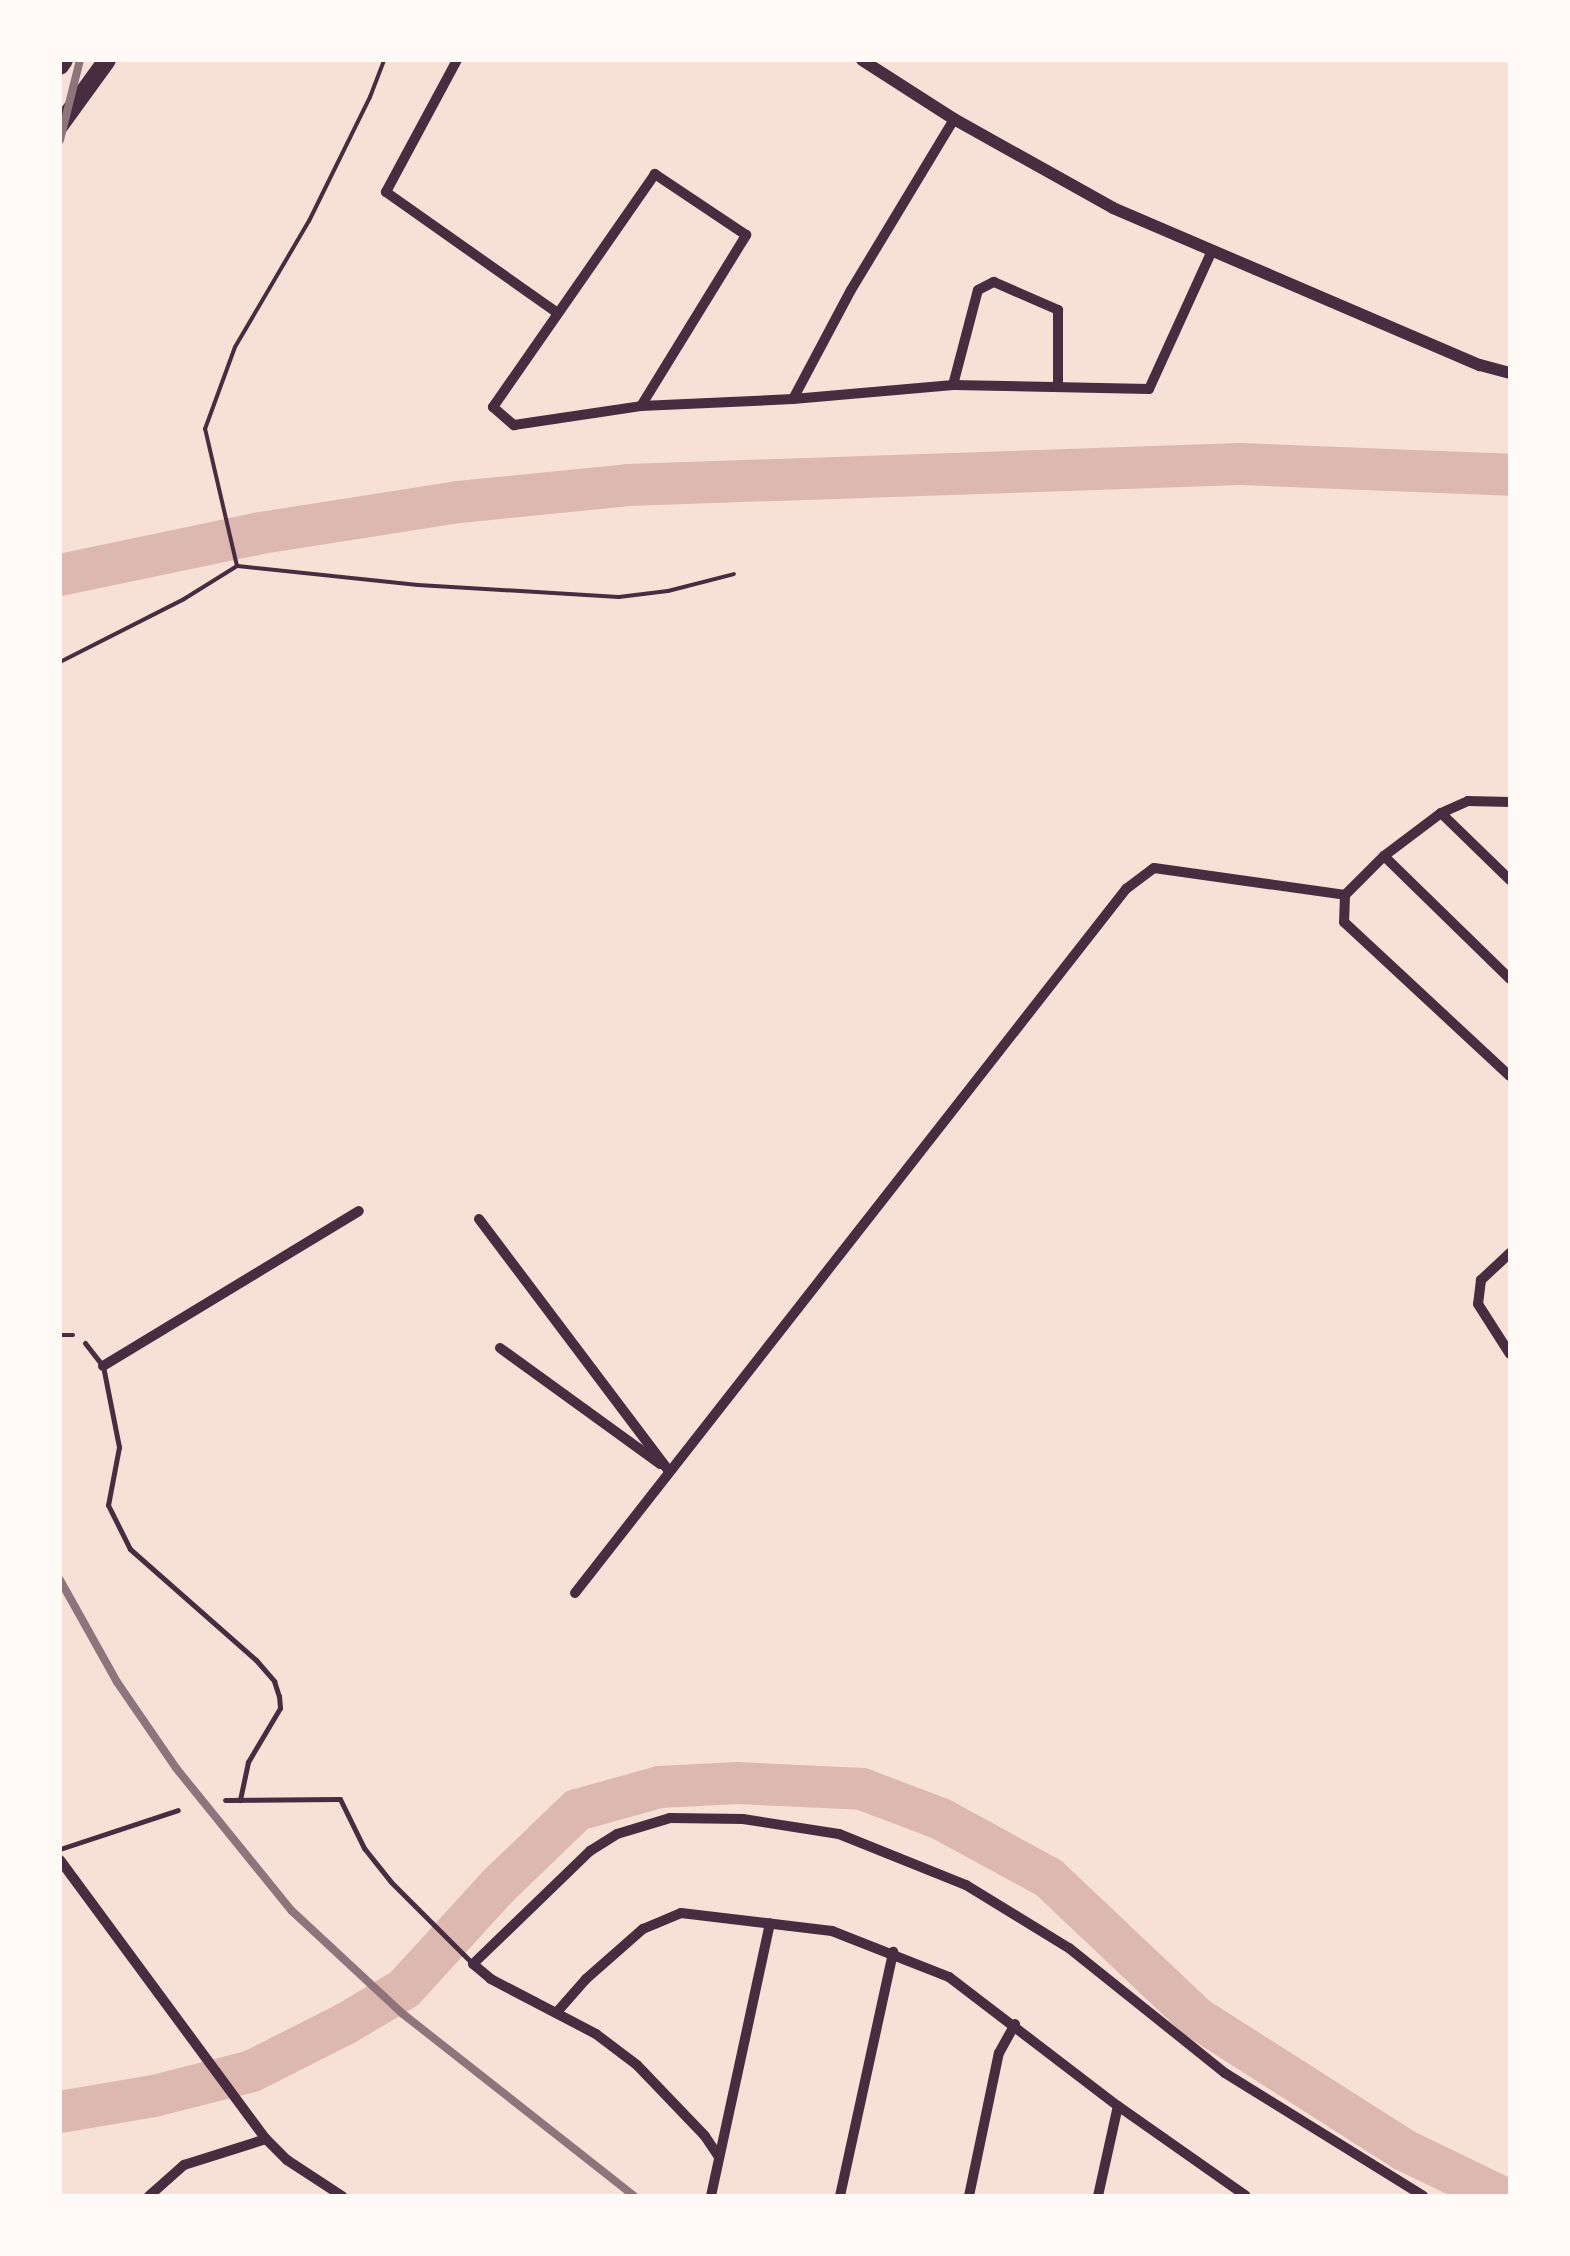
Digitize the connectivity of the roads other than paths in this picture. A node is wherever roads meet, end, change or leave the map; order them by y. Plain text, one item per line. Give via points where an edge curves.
1 (107, 60) edge
2 (457, 60) edge
3 (862, 60) edge
4 (954, 119) junction
5 (60, 125) edge
6 (1212, 252) junction
7 (556, 312) junction
8 (1510, 373) edge
9 (953, 385) junction
10 (1058, 388) junction
11 (793, 400) junction
12 (640, 406) junction
13 (1510, 802) edge
14 (1441, 813) junction
15 (1384, 856) junction
16 (1510, 880) edge
17 (1345, 894) junction
18 (1510, 978) edge
19 (1510, 1076) edge
20 (359, 1211) dead end
21 (479, 1219) dead end
22 (1510, 1253) edge
23 (85, 1344) dead end
24 (500, 1348) dead end
25 (1510, 1354) edge
26 (103, 1366) junction
27 (669, 1471) junction
28 (575, 1593) dead end
29 (225, 1800) dead end
30 (240, 1800) junction
31 (178, 1810) dead end
32 (60, 1849) edge
33 (60, 1860) edge
34 (770, 1923) junction
35 (894, 1952) junction
36 (473, 1964) junction
37 (557, 2012) junction
38 (1014, 2024) junction
39 (1118, 2106) junction
40 (266, 2140) junction
41 (719, 2157) junction
42 (149, 2196) edge
43 (342, 2196) edge
44 (711, 2196) edge
45 (840, 2196) edge
46 (969, 2196) edge
47 (1098, 2196) edge
48 (1246, 2196) edge
49 (1424, 2196) edge

1 - 5 highway
2 - 7 street via 386,192
3 - 4 street
4 - 6 street via 1113,208
4 - 11 street
6 - 8 street
6 - 10 street via 1149,389
7 - 12 street via 494,407 514,425
7 - 12 street via 656,174 746,235
9 - 10 street
9 - 10 street via 978,290 994,282 1058,310
9 - 11 street
11 - 12 street
13 - 14 street via 1468,801
14 - 15 street
14 - 16 street
15 - 17 street
15 - 18 street
17 - 19 street via 1344,922
17 - 27 street via 1154,868 1126,888
20 - 26 street
21 - 27 street
22 - 25 street via 1481,1280 1478,1304
23 - 26 lane
24 - 27 street
26 - 30 lane via 119,1447 108,1506 144,1562 256,1660 279,1696 280,1708 248,1762
27 - 28 street
29 - 30 lane
30 - 36 lane via 340,1799 382,1871
31 - 32 lane
33 - 40 street
34 - 35 street via 832,1931
34 - 37 street via 681,1912 644,1928
34 - 41 street
35 - 38 street via 949,1977
35 - 45 street
36 - 37 street
36 - 49 street via 555,1882 617,1834 670,1818 743,1819 839,1834 966,1885 1033,1924 1225,2073
37 - 41 street via 637,2065
38 - 39 street
38 - 46 street via 999,2053
39 - 47 street
39 - 48 street
40 - 42 street via 184,2165
40 - 43 street
41 - 44 street

